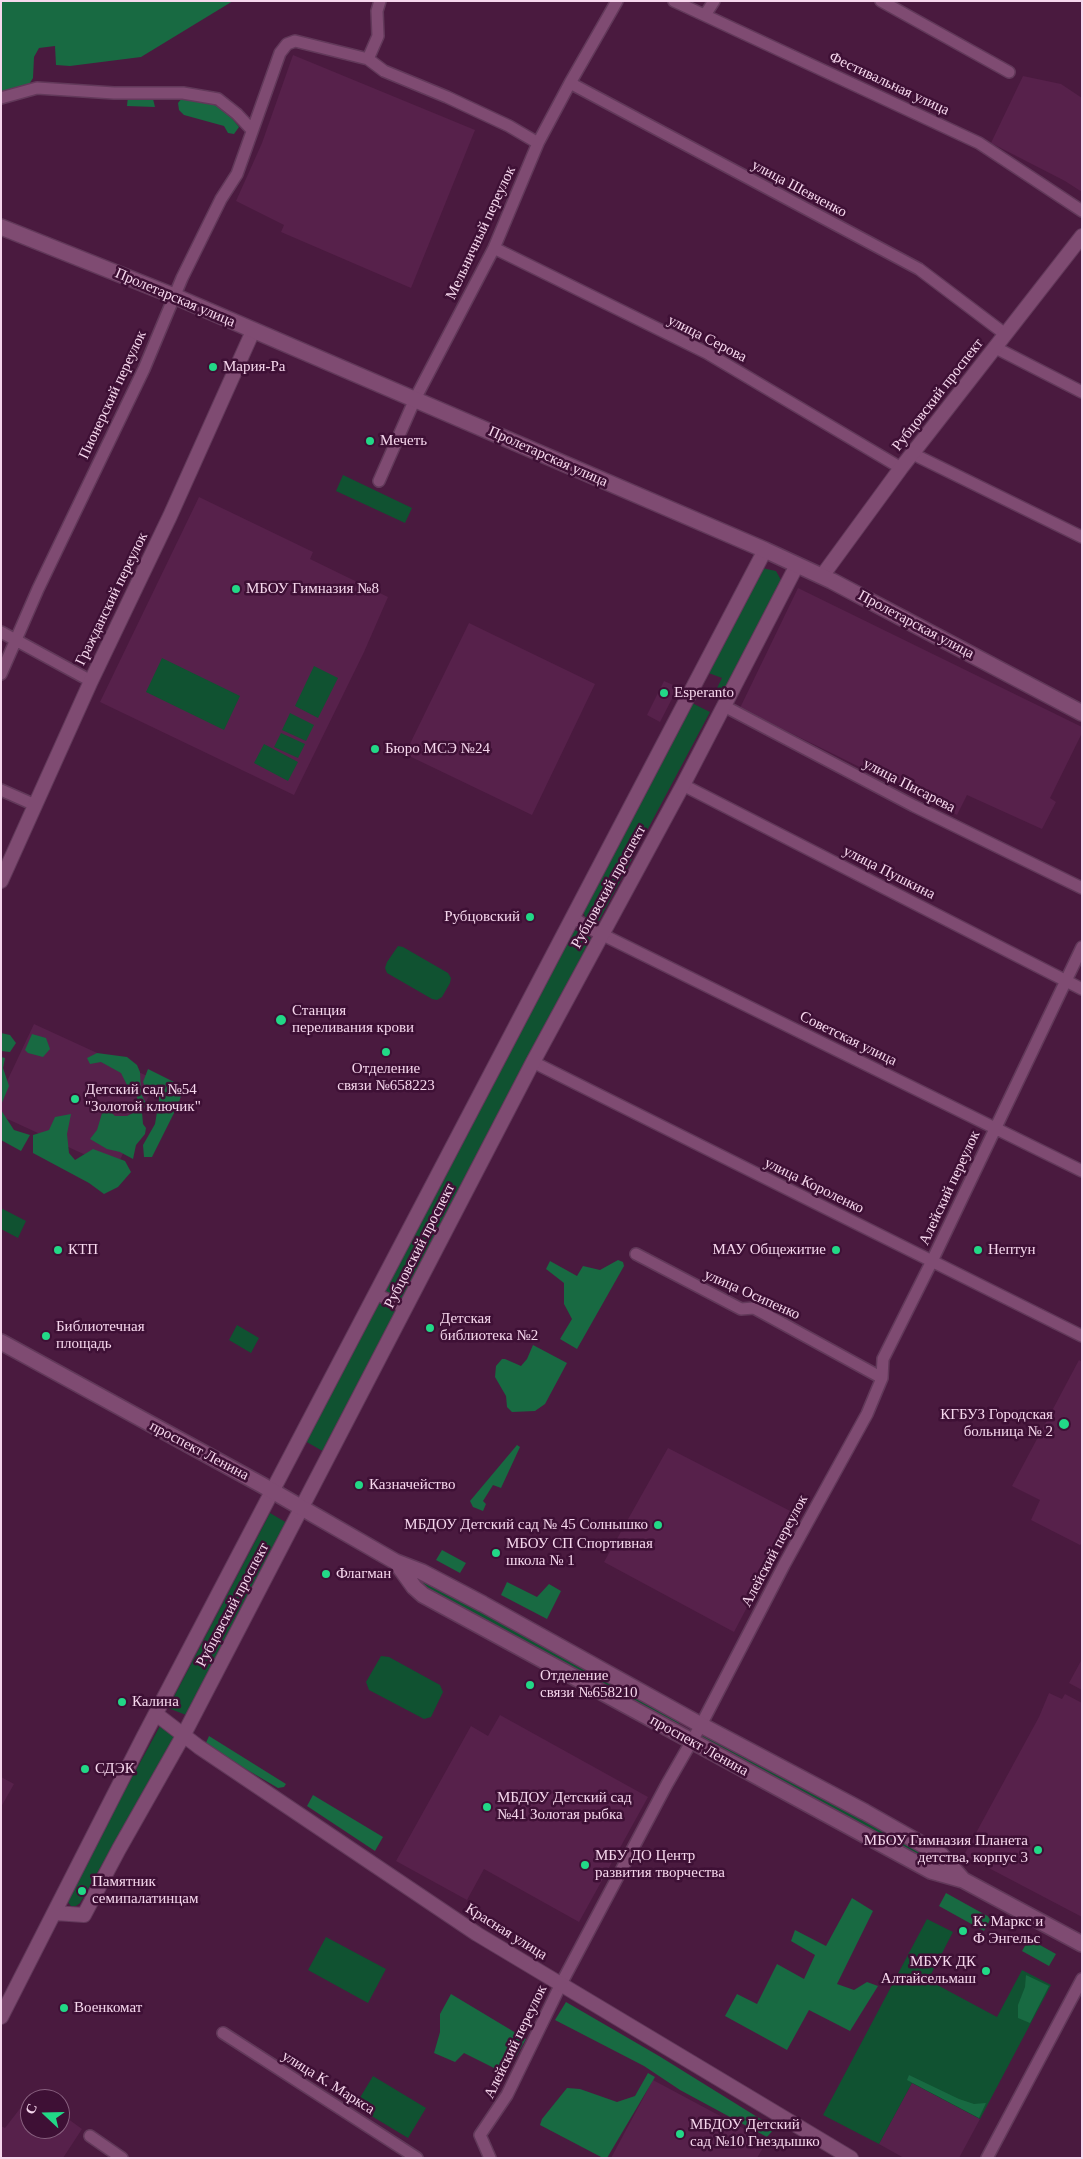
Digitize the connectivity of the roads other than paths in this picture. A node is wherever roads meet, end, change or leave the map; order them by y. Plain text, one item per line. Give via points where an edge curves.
1 (380, 1) edge
2 (617, 1) edge
3 (674, 1) edge
4 (714, 1) edge
5 (881, 1) edge
6 (705, 15) junction
7 (368, 59) junction
8 (1009, 72) dead end
9 (570, 83) junction
10 (1, 98) edge
11 (252, 130) junction
12 (538, 143) junction
13 (1082, 211) edge
14 (1, 227) edge
15 (1081, 241) edge
16 (494, 248) junction
17 (174, 296) junction
18 (253, 331) junction
19 (1005, 334) junction
20 (996, 348) junction
21 (1082, 392) edge
22 (415, 399) junction
23 (913, 454) junction
24 (900, 468) junction
25 (379, 481) dead end
26 (1082, 536) edge
27 (765, 550) junction
28 (797, 565) junction
29 (822, 576) junction
30 (1, 632) edge
31 (15, 640) junction
32 (1, 674) edge
33 (91, 681) junction
34 (724, 706) junction
35 (1082, 713) edge
36 (683, 785) junction
37 (1, 790) edge
38 (35, 805) junction
39 (1, 881) edge
40 (1082, 888) edge
41 (573, 917) junction
42 (601, 934) junction
43 (1082, 947) edge
44 (1065, 980) junction
45 (1082, 989) edge
46 (533, 1062) junction
47 (995, 1129) junction
48 (1082, 1171) edge
49 (636, 1254) dead end
50 (932, 1261) junction
51 (376, 1294) junction
52 (406, 1308) junction
53 (1082, 1336) edge
54 (1, 1342) edge
55 (882, 1378) junction
56 (272, 1491) junction
57 (302, 1508) junction
58 (396, 1562) junction
59 (422, 1572) junction
60 (414, 1587) junction
61 (156, 1714) junction
62 (701, 1724) junction
63 (183, 1736) junction
64 (691, 1742) junction
65 (944, 1858) junction
66 (935, 1873) junction
67 (963, 1880) junction
68 (55, 1913) junction
69 (1082, 1944) edge
70 (1082, 1979) edge
71 (561, 1984) junction
72 (1, 2017) edge
73 (223, 2034) dead end
74 (90, 2136) dead end
75 (122, 2158) edge
76 (417, 2158) edge
77 (490, 2158) edge
78 (851, 2158) edge
79 (987, 2158) edge

1 - 7 street via 378,36
2 - 9 street, Мельничный переулок
3 - 6 street, Фестивальная улица
4 - 6 street
5 - 8 street
6 - 13 street, Фестивальная улица via 979,143
7 - 11 street, Пионерский переулок via 296,41 287,44 280,53
7 - 12 street via 384,71 510,126
9 - 12 street, Мельничный переулок
9 - 19 street, улица Шевченко via 918,269
10 - 11 street via 37,88 183,93 218,99
11 - 17 street, Пионерский переулок via 237,174 221,199
12 - 16 street, Мельничный переулок
14 - 17 main road, Пролетарская улица
15 - 19 street, Рубцовский проспект
16 - 22 street, Мельничный переулок
16 - 24 street, улица Серова via 707,353
17 - 18 main road, Пролетарская улица
17 - 31 street, Пионерский переулок via 144,369
18 - 22 main road, Пролетарская улица
18 - 33 street, Гражданский переулок
19 - 20 street, Рубцовский проспект
20 - 21 street
20 - 23 street, Рубцовский проспект
22 - 25 street, Мельничный переулок
22 - 27 main road, Пролетарская улица
23 - 24 street, Рубцовский проспект
23 - 26 street
24 - 29 street, Рубцовский проспект
27 - 28 main road, Пролетарская улица
27 - 41 street, Рубцовский проспект
28 - 29 main road, Пролетарская улица
28 - 34 street, Рубцовский проспект
29 - 35 main road, Пролетарская улица
30 - 31 street
31 - 32 street, Пионерский переулок
31 - 33 street
33 - 38 street, Гражданский переулок
34 - 36 street, Рубцовский проспект
34 - 40 street, улица Писарева via 914,806
36 - 42 street, Рубцовский проспект
36 - 44 street, улица Пушкина
37 - 38 street
38 - 39 street, Гражданский переулок
41 - 42 street, Советская улица
41 - 51 street, Рубцовский проспект
42 - 46 street, Рубцовский проспект
42 - 47 street, Советская улица
43 - 44 street, Алейский переулок
44 - 45 street, улица Пушкина
44 - 47 street, Алейский переулок
46 - 50 street, улица Короленко
46 - 52 street, Рубцовский проспект
47 - 48 street, Советская улица
47 - 50 street, Алейский переулок
49 - 55 street, улица Осипенко via 741,1309 754,1308
50 - 53 street, улица Короленко
50 - 55 street, Алейский переулок via 883,1359
51 - 52 street
51 - 56 street, Рубцовский проспект
52 - 57 street, Рубцовский проспект
54 - 56 main road, проспект Ленина
55 - 62 street, Алейский переулок via 867,1414
56 - 57 main road, проспект Ленина
56 - 61 street, Рубцовский проспект
57 - 58 main road, проспект Ленина
57 - 63 street, Рубцовский проспект
58 - 59 main road, проспект Ленина
58 - 60 main road, проспект Ленина
59 - 60 main road
59 - 62 main road, проспект Ленина
60 - 64 main road, проспект Ленина via 431,1600
61 - 63 street, Красная улица
61 - 68 street, Рубцовский проспект
62 - 64 street, Алейский переулок
62 - 65 main road, проспект Ленина
63 - 68 street, Рубцовский проспект via 84,1915
63 - 71 street, Красная улица via 477,1934
64 - 66 main road, проспект Ленина
64 - 71 street, Алейский переулок
65 - 66 main road via 943,1865
65 - 67 main road, проспект Ленина
66 - 67 main road, проспект Ленина
67 - 69 main road, проспект Ленина
68 - 72 street, Рубцовский проспект
70 - 79 street
71 - 77 street, Алейский переулок via 507,2095 480,2135
71 - 78 street, Красная улица
73 - 76 street, улица К. Маркса
74 - 75 street

